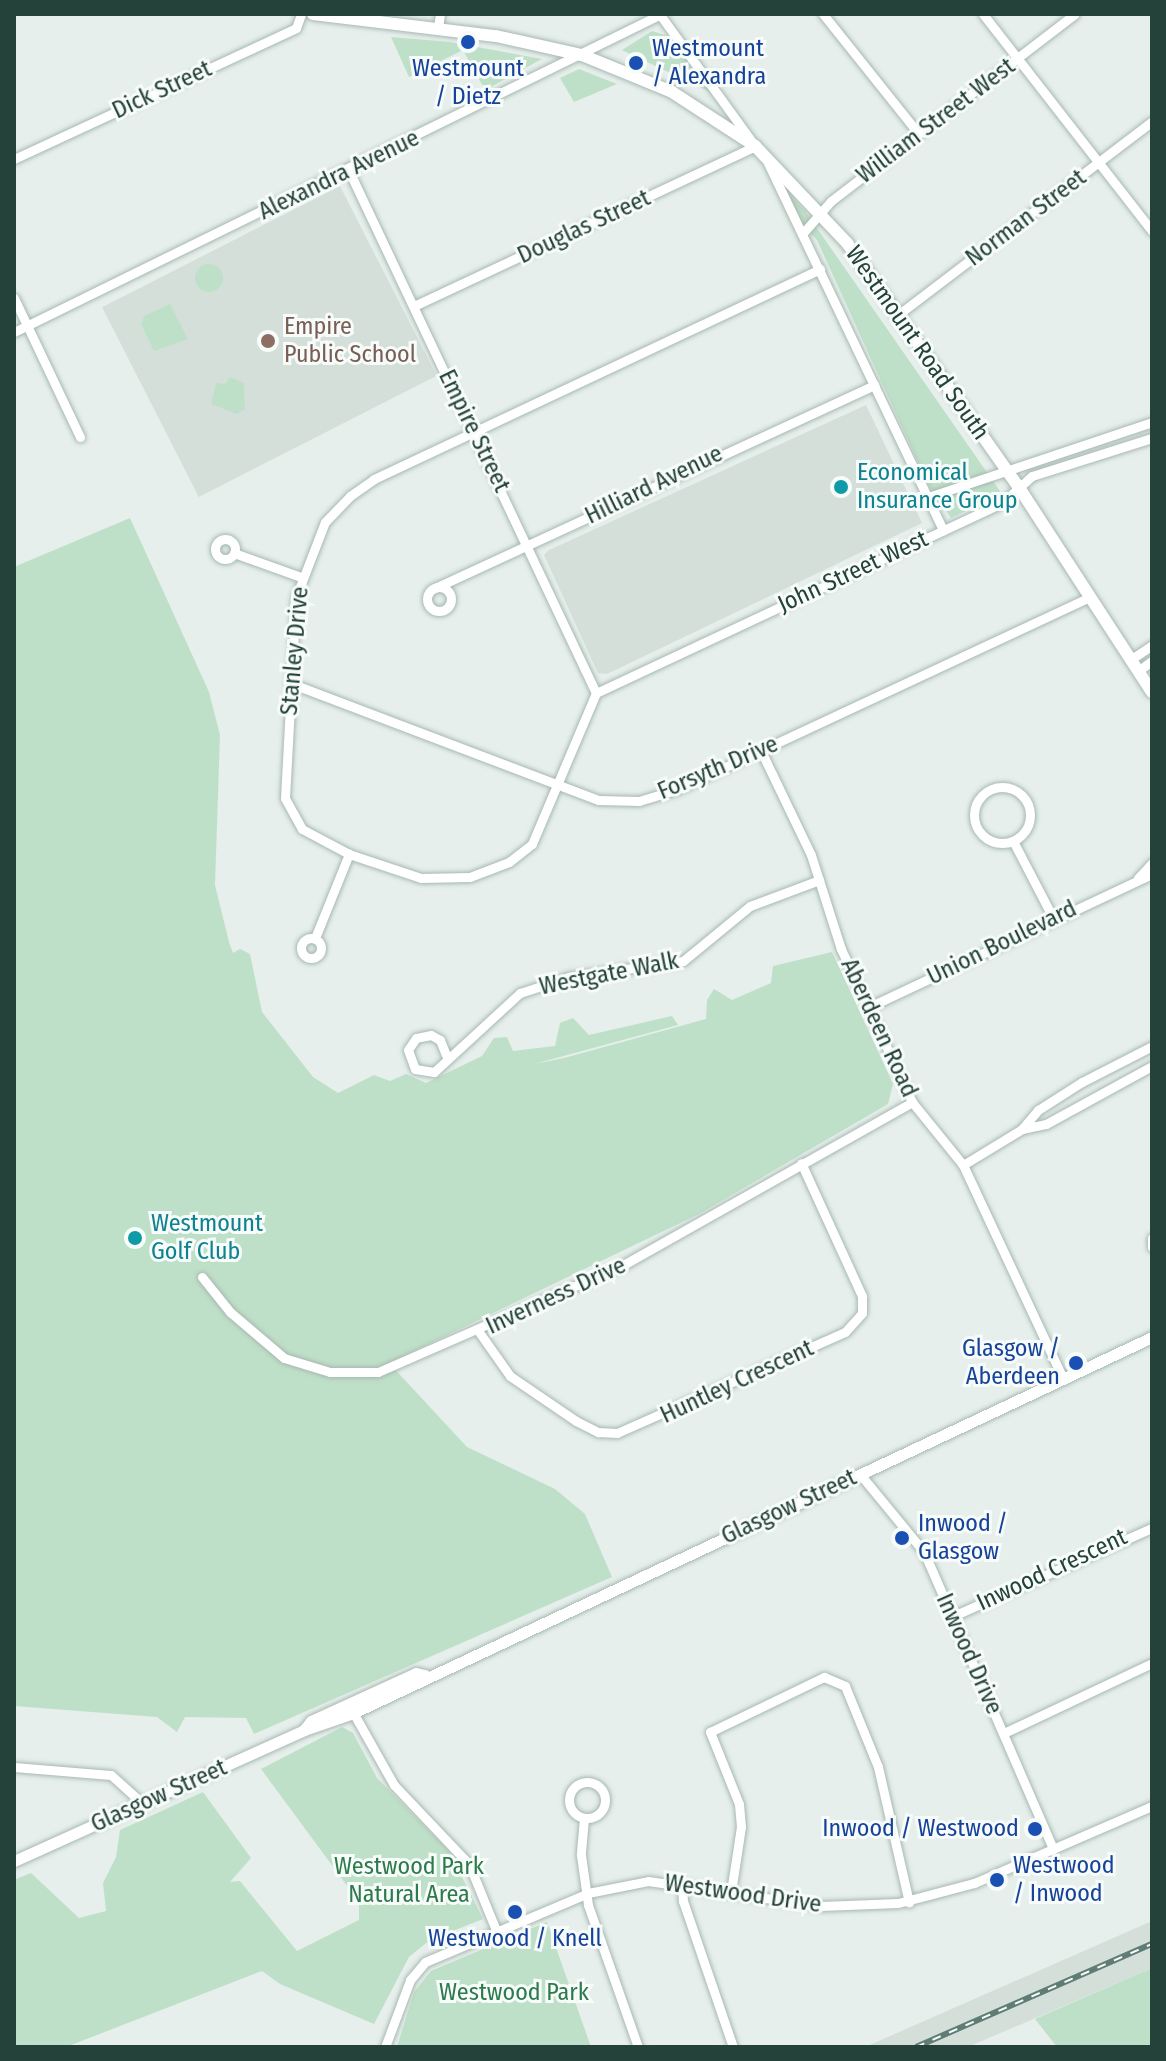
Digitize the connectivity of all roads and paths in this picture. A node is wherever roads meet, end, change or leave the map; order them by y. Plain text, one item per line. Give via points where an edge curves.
1 (301, 14) edge
2 (313, 14) edge
3 (440, 14) edge
4 (661, 14) edge
5 (823, 14) edge
6 (983, 14) edge
7 (1075, 14) edge
8 (438, 28) junction
9 (582, 55) junction
10 (1019, 59) junction
11 (1152, 121) edge
12 (918, 133) junction
13 (755, 146) junction
14 (765, 156) junction
15 (14, 159) edge
16 (1098, 162) junction
17 (349, 171) junction
18 (821, 211) junction
19 (1152, 231) edge
20 (803, 233) junction
21 (820, 269) junction
22 (14, 298) edge
23 (414, 306) junction
24 (899, 314) junction
25 (27, 325) junction
26 (14, 332) edge
27 (874, 385) junction
28 (1152, 422) edge
29 (474, 431) junction
30 (80, 437) dead end
31 (1152, 438) edge
32 (1007, 471) junction
33 (1020, 489) junction
34 (928, 497) junction
35 (943, 530) junction
36 (530, 547) junction
37 (234, 553) dead end
38 (301, 577) junction
39 (435, 588) dead end
40 (1089, 597) junction
41 (1152, 645) edge
42 (1130, 660) junction
43 (1152, 661) edge
44 (1138, 671) junction
45 (290, 683) junction
46 (1152, 692) edge
47 (596, 693) junction
48 (761, 751) junction
49 (561, 787) junction
50 (1013, 841) junction
51 (349, 854) junction
52 (1152, 863) edge
53 (1152, 874) edge
54 (819, 880) junction
55 (1136, 880) junction
56 (1053, 918) junction
57 (315, 938) dead end
58 (869, 1007) junction
59 (1152, 1046) edge
60 (446, 1055) junction
61 (1152, 1066) edge
62 (912, 1102) junction
63 (1022, 1129) junction
64 (801, 1163) junction
65 (963, 1165) junction
66 (1152, 1238) edge
67 (1152, 1247) edge
68 (202, 1277) dead end
69 (479, 1332) junction
70 (1152, 1337) edge
71 (1063, 1378) junction
72 (860, 1474) junction
73 (1152, 1528) edge
74 (953, 1616) junction
75 (1152, 1663) edge
76 (351, 1709) junction
77 (1004, 1733) junction
78 (14, 1767) edge
79 (142, 1803) junction
80 (1152, 1806) edge
81 (584, 1818) junction
82 (1053, 1849) junction
83 (14, 1861) edge
84 (682, 1884) junction
85 (731, 1892) junction
86 (588, 1893) junction
87 (909, 1902) junction
88 (496, 1930) junction
89 (385, 2047) edge
90 (638, 2047) edge
91 (733, 2047) edge

1 - 15 street, Dick Street via 296,28
2 - 8 main road, Westmount Road South
3 - 8 street
4 - 9 street, Alexandra Avenue
4 - 13 street, Westmount Road South
5 - 12 street
6 - 10 street
7 - 10 street, William Street West
8 - 9 main road, Westmount Road South
9 - 13 main road, Westmount Road South via 672,92
9 - 17 street, Alexandra Avenue
10 - 12 street, William Street West
10 - 16 street
11 - 16 street, Norman Street
12 - 18 street, William Street West
13 - 14 main road, Westmount Road South
13 - 23 street, Douglas Street
14 - 18 main road, Westmount Road South
14 - 20 street, Westmount Road South
16 - 19 street
16 - 24 street, Norman Street
17 - 23 street, Empire Street
17 - 25 street, Alexandra Avenue
18 - 20 street, William Street West
18 - 24 main road, Westmount Road South
20 - 21 street, Westmount Road South
21 - 27 street, Westmount Road South
21 - 29 street, Stanley Drive
22 - 25 street
23 - 29 street, Empire Street
24 - 32 main road, Westmount Road South
25 - 26 street, Alexandra Avenue
25 - 30 street
27 - 34 street, Westmount Road South
27 - 36 street, Hilliard Avenue via 732,447
28 - 32 street, John Street West
29 - 36 street, Empire Street
29 - 38 street, Stanley Drive via 350,496 325,522
31 - 33 street, John Street West via 1032,476
32 - 33 main road, Westmount Road South
32 - 34 street, John Street West
33 - 35 street, John Street West
33 - 40 main road, Westmount Road South
34 - 35 street, Westmount Road South
35 - 47 street, John Street West
36 - 39 street, Hilliard Avenue
36 - 47 street, Empire Street
37 - 38 street
38 - 45 street, Stanley Drive
40 - 42 main road, Westmount Road South
40 - 48 street, Forsyth Drive
41 - 42 street
42 - 44 main road, Westmount Road South
43 - 44 street
44 - 46 main road, Westmount Road South
45 - 49 street, Forsyth Drive
45 - 51 street, Stanley Drive via 285,798 302,829
47 - 49 street, Stanley Drive
48 - 49 street, Forsyth Drive via 639,801 614,803
48 - 54 street, Aberdeen Road
49 - 51 street, Stanley Drive via 532,844 509,862 470,877 421,878
50 - 50 street via 1030,821 1029,804 1016,789 993,788 978,800 975,823 987,839
50 - 56 street
51 - 57 street
52 - 55 street, Union Boulevard
53 - 55 street, Union Boulevard
54 - 58 street, Aberdeen Road via 841,949
54 - 60 street, Westgate Walk via 750,906 683,961 533,987 505,1003
55 - 56 street, Union Boulevard
56 - 58 street, Union Boulevard
58 - 62 street, Aberdeen Road
59 - 63 street via 1038,1110
60 - 60 street, Westgate Walk via 431,1035 416,1038 408,1050 409,1062 424,1073 440,1068
61 - 63 street via 1046,1124
62 - 64 street, Inverness Drive
62 - 65 street, Aberdeen Road
63 - 65 street
64 - 69 street, Inverness Drive via 690,1231
64 - 69 street, Huntley Crescent via 862,1296 862,1313 845,1332 617,1433 598,1432 576,1421 510,1376
65 - 71 street, Aberdeen Road
66 - 67 street
68 - 69 street, Inverness Drive via 267,1346 330,1372 367,1374 399,1367
70 - 71 street, Glasgow Street
71 - 72 street, Glasgow Street
72 - 74 street, Inwood Drive via 924,1552
72 - 76 street, Glasgow Street
73 - 74 street, Inwood Crescent
74 - 77 street, Inwood Drive
75 - 77 street
76 - 79 street, Glasgow Street via 311,1721 304,1730
76 - 88 street via 394,1785 469,1864
77 - 82 street, Inwood Drive
78 - 79 street via 111,1775
79 - 83 street, Glasgow Street
80 - 82 street, Westwood Drive
81 - 81 street via 600,1813 605,1805 601,1788 592,1782 576,1785 568,1797 570,1809
81 - 86 street via 581,1855
82 - 87 street, Westwood Drive via 974,1883
84 - 85 street, Westwood Drive
84 - 86 street, Westwood Drive via 648,1881
84 - 91 street via 683,1901
85 - 87 street, Westwood Drive via 847,1908
85 - 87 street via 741,1827 739,1804 710,1732 816,1678 832,1677 845,1686 878,1767
86 - 88 street, Westwood Drive
86 - 90 street
88 - 89 street, Westwood Drive via 425,1962 410,1980

